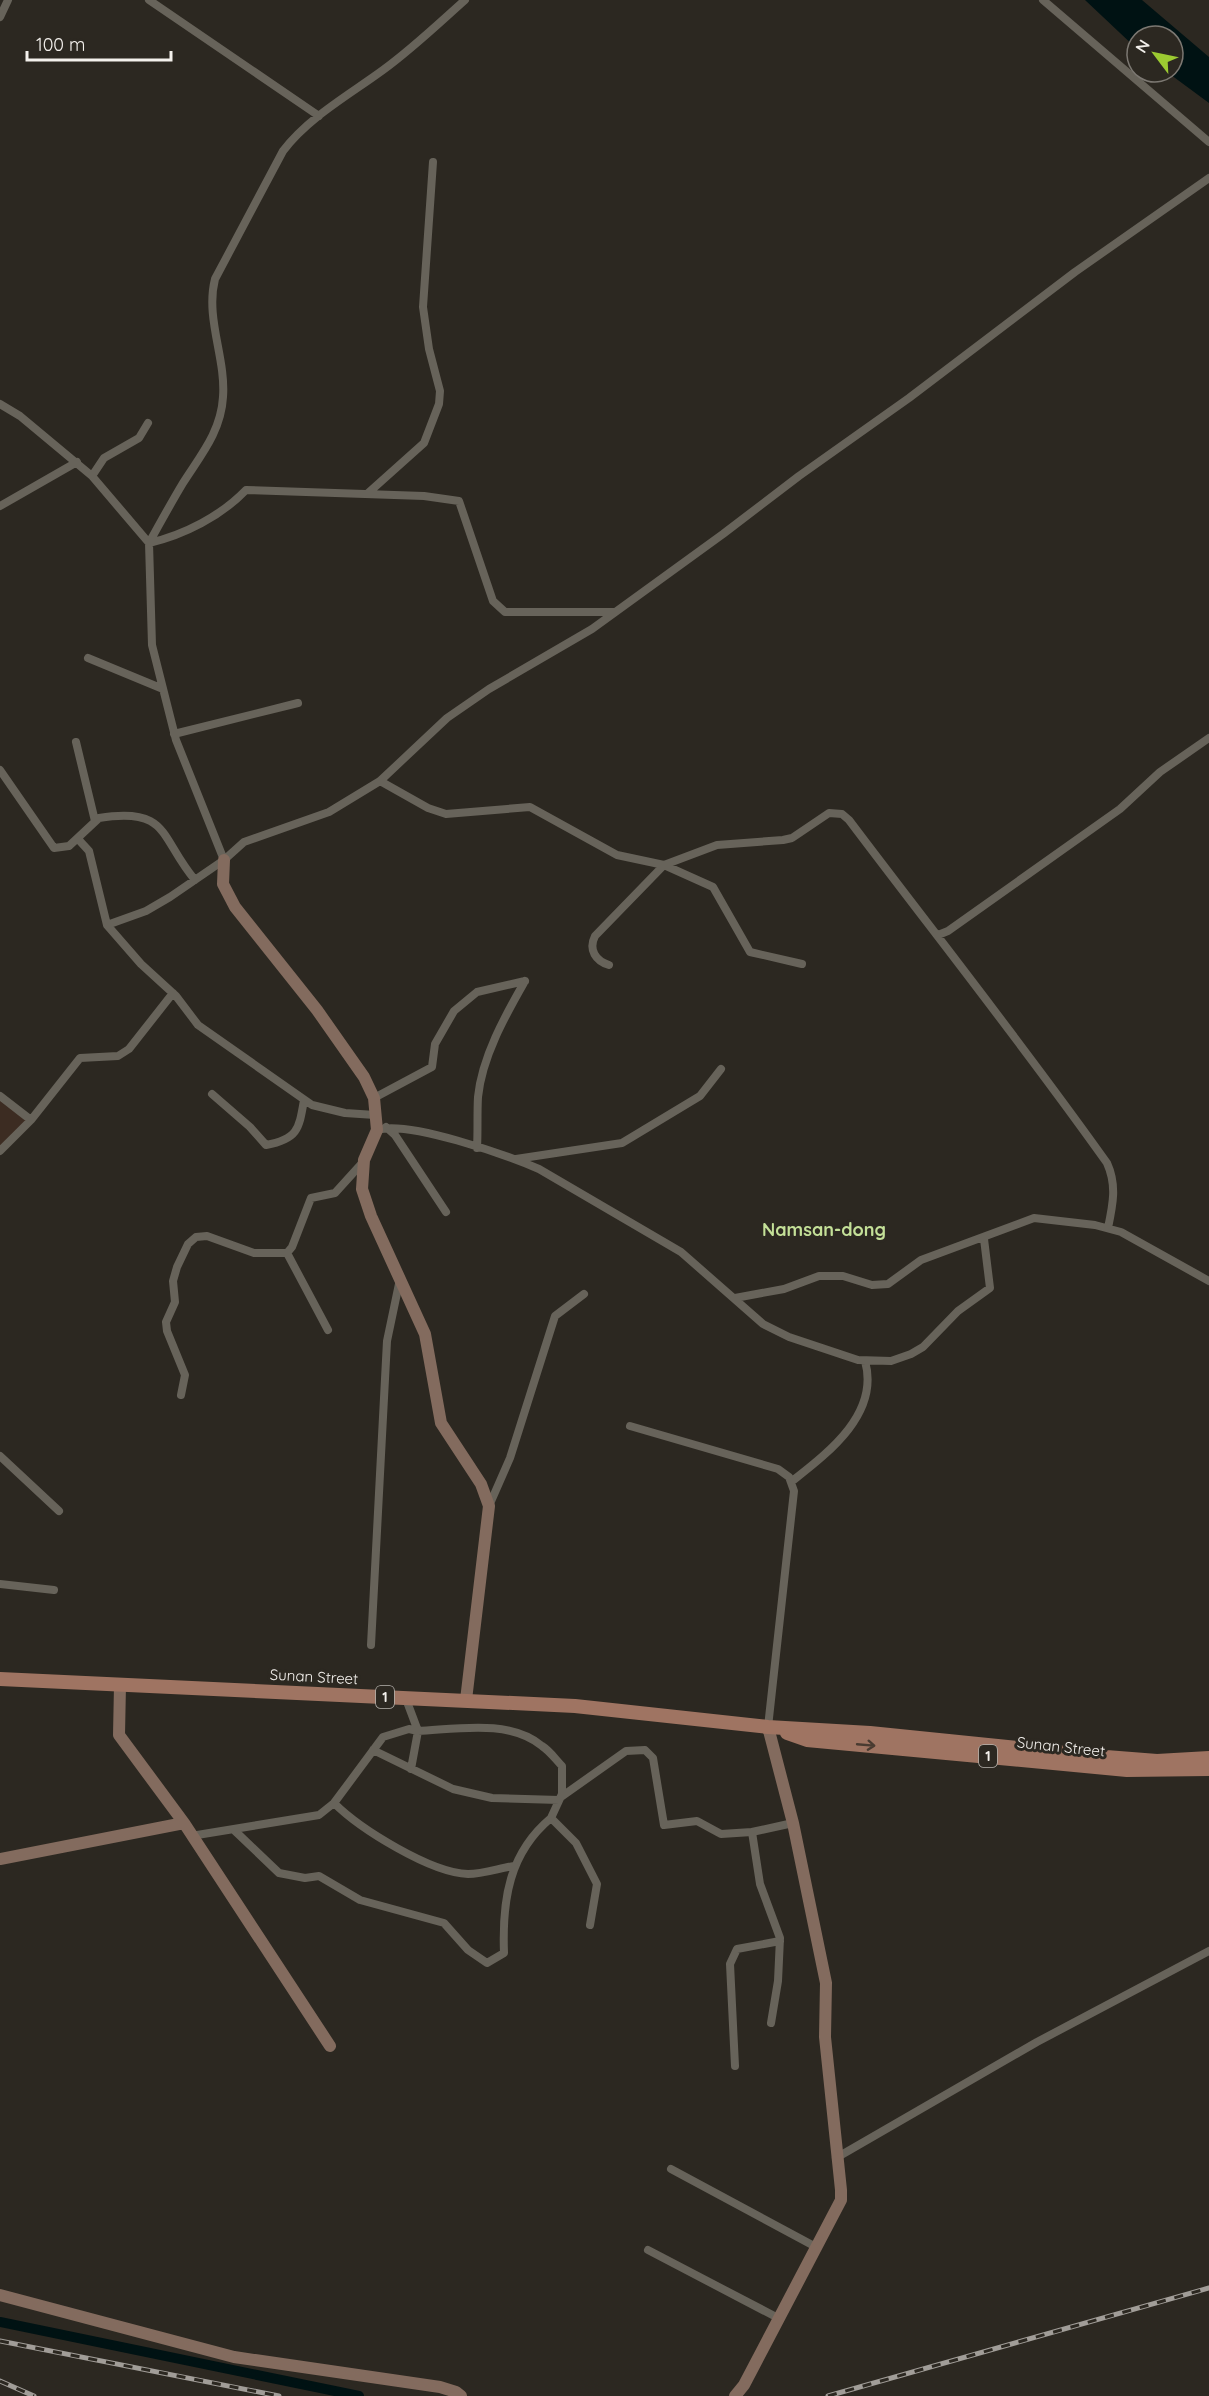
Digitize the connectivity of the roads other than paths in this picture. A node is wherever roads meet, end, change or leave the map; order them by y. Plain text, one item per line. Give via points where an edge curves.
1 (8, 0) edge
2 (149, 0) edge
3 (465, 0) edge
4 (1043, 0) edge
5 (0, 17) edge
6 (319, 116) junction
7 (1209, 142) edge
8 (433, 162) dead end
9 (1209, 178) edge
10 (0, 404) edge
11 (148, 423) dead end
12 (77, 462) junction
13 (92, 476) junction
14 (367, 494) junction
15 (0, 506) edge
16 (149, 543) junction
17 (614, 612) junction
18 (88, 658) dead end
19 (163, 689) junction
20 (298, 703) dead end
21 (174, 734) junction
22 (1209, 738) edge
23 (76, 742) dead end
24 (0, 770) edge
25 (380, 781) junction
26 (95, 821) junction
27 (78, 839) junction
28 (224, 860) junction
29 (664, 865) junction
30 (195, 880) junction
31 (107, 926) junction
32 (938, 935) junction
33 (802, 964) dead end
34 (609, 965) dead end
35 (173, 993) junction
36 (721, 1069) dead end
37 (212, 1094) dead end
38 (0, 1096) edge
39 (374, 1098) junction
40 (304, 1100) junction
41 (375, 1115) junction
42 (31, 1120) junction
43 (381, 1128) junction
44 (477, 1148) junction
45 (0, 1151) edge
46 (516, 1159) junction
47 (364, 1160) junction
48 (446, 1212) dead end
49 (1108, 1228) junction
50 (984, 1239) junction
51 (287, 1253) junction
52 (400, 1279) junction
53 (1209, 1281) edge
54 (584, 1294) dead end
55 (735, 1298) junction
56 (328, 1330) dead end
57 (865, 1361) junction
58 (181, 1395) dead end
59 (630, 1426) dead end
60 (0, 1456) edge
61 (790, 1482) junction
62 (489, 1506) junction
63 (59, 1511) dead end
64 (0, 1584) edge
65 (54, 1590) dead end
66 (371, 1645) dead end
67 (0, 1679) edge
68 (120, 1685) junction
69 (406, 1699) junction
70 (466, 1700) junction
71 (768, 1727) junction
72 (418, 1731) junction
73 (373, 1750) junction
74 (1209, 1758) edge
75 (411, 1769) junction
76 (1209, 1769) edge
77 (560, 1799) junction
78 (334, 1803) junction
79 (551, 1818) junction
80 (184, 1823) junction
81 (793, 1823) junction
82 (234, 1830) junction
83 (752, 1832) junction
84 (191, 1836) junction
85 (0, 1859) edge
86 (514, 1866) junction
87 (590, 1925) dead end
88 (780, 1941) junction
89 (1209, 1951) edge
90 (771, 2023) dead end
91 (330, 2046) dead end
92 (735, 2066) dead end
93 (836, 2158) junction
94 (670, 2169) dead end
95 (816, 2247) junction
96 (648, 2250) dead end
97 (0, 2295) edge
98 (780, 2319) junction
99 (461, 2396) edge
100 (735, 2396) edge

1 - 5 street
2 - 6 street
3 - 6 street via 386,68
4 - 7 street
6 - 16 street via 283,151 215,279 212,308 222,409 207,449
8 - 14 street via 423,307 440,391 439,404 424,443
9 - 17 street via 1075,272
10 - 12 street
11 - 13 street via 140,438 104,458
12 - 13 street
12 - 15 street
13 - 16 street
14 - 16 street via 246,490 232,504 175,537
14 - 17 street via 459,501 493,601 505,612
16 - 19 street via 152,645
17 - 25 street via 447,718
18 - 19 street
19 - 21 street
20 - 21 street
21 - 28 street
22 - 32 street via 1160,772 1120,809
23 - 26 street
24 - 27 street via 48,843 61,849
25 - 28 street via 329,812 244,842
25 - 29 street via 446,814 530,807 617,855
26 - 27 street
26 - 30 street via 108,816 137,817 160,826
27 - 31 street via 89,851
28 - 30 street
28 - 39 street via 223,884 235,907 331,1029
29 - 32 street via 717,845 792,838 822,816 836,812 849,820
29 - 33 street via 713,887 750,952
29 - 34 street via 592,941 594,955
30 - 31 street via 146,911
31 - 35 street
32 - 49 street via 1107,1163 1114,1193
35 - 40 street via 203,1029
35 - 42 street via 129,1049 118,1056 80,1058
36 - 46 street via 700,1096 622,1143
37 - 40 street via 266,1145 292,1136 299,1127
38 - 42 street
39 - 41 street
39 - 44 street via 432,1067 435,1044 454,1011 477,992 525,981 485,1064 478,1095
40 - 41 street via 345,1113
41 - 43 street
42 - 45 street
43 - 44 street via 403,1127
43 - 47 street
43 - 48 street via 395,1135
44 - 46 street
46 - 55 street via 672,1245
47 - 51 street via 335,1193 311,1198
47 - 52 street via 362,1189
49 - 50 street via 1034,1218
49 - 53 street via 1140,1241
50 - 55 street via 921,1260 881,1286 843,1276 819,1276 784,1289
50 - 57 street via 990,1288 958,1311 917,1350 891,1361
51 - 56 street
51 - 58 street via 254,1253 215,1237 196,1237 188,1244 173,1281 175,1302 166,1322 166,1331 185,1375
52 - 62 street via 425,1334 441,1423 481,1484
52 - 66 street via 387,1341
54 - 62 street via 555,1316 510,1458
55 - 57 street via 774,1330
57 - 61 street via 869,1384 851,1427 840,1443
59 - 61 street via 778,1469
60 - 63 street
61 - 71 street via 794,1491
62 - 70 street
64 - 65 street
67 - 68 main road, Sunan Street / 1
68 - 69 main road, Sunan Street / 1
68 - 80 street via 119,1735
69 - 70 main road, Sunan Street / 1
69 - 72 street
70 - 71 main road, Sunan Street / 1 via 575,1706
71 - 74 main road, Sunan Street / 1 via 1157,1761
71 -> 76 main road, Sunan Street / 1 via 807,1740 1126,1770
71 - 81 street
72 - 73 street via 410,1729 383,1737
72 - 75 street
72 - 77 street via 483,1727 521,1734 542,1745 562,1766
73 - 75 street
73 - 78 street
75 - 77 street via 453,1789 492,1798
77 - 79 street
77 - 83 street via 626,1751 645,1750 653,1758 664,1825 697,1821 721,1834
78 - 82 street via 319,1815
78 - 86 street via 351,1820 388,1844 444,1868 468,1874
79 - 86 street via 532,1834
79 - 87 street via 576,1843 597,1884
80 - 84 street
80 - 85 street
81 - 83 street
81 - 93 street via 826,1983 825,2037
82 - 84 street
82 - 86 street via 279,1873 305,1878 319,1876 360,1900 444,1923 468,1950 487,1963 504,1953 502,1920
83 - 88 street via 760,1884
84 - 91 street
88 - 90 street
88 - 92 street via 737,1949 730,1964
89 - 93 street via 1037,2042
93 - 95 street via 841,2200
94 - 95 street
95 - 98 street
96 - 98 street
97 - 99 street via 234,2357 441,2387
98 - 100 street

